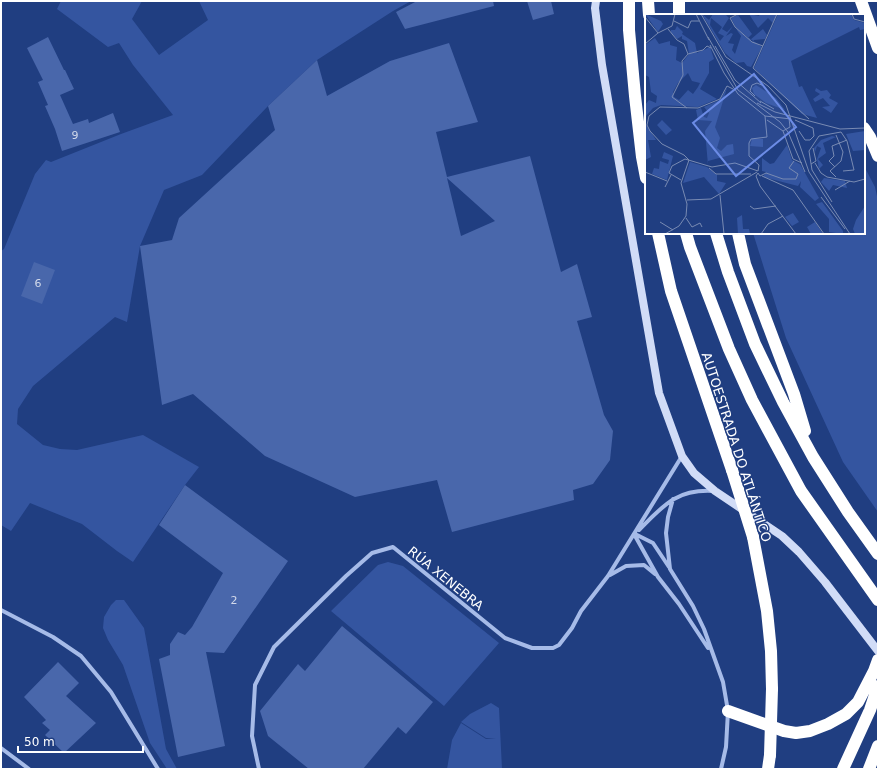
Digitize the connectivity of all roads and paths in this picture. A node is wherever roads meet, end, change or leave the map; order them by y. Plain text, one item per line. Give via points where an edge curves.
1 (596, 1) edge
2 (629, 1) edge
3 (648, 1) edge
4 (679, 1) edge
5 (861, 1) edge
6 (649, 14) edge
7 (679, 14) edge
8 (878, 48) edge
9 (865, 130) edge
10 (878, 156) edge
11 (645, 173) edge
12 (658, 234) edge
13 (686, 234) edge
14 (716, 234) edge
15 (738, 234) edge
16 (682, 456) junction
17 (813, 457) junction
18 (715, 491) junction
19 (673, 499) junction
20 (634, 534) junction
21 (878, 554) edge
22 (670, 569) junction
23 (608, 576) junction
24 (658, 576) junction
25 (878, 600) edge
26 (1, 610) edge
27 (878, 651) edge
28 (713, 654) junction
29 (878, 660) edge
30 (878, 686) edge
31 (728, 711) junction
32 (878, 746) edge
33 (1, 748) edge
34 (29, 769) edge
35 (158, 769) edge
36 (259, 769) edge
37 (721, 769) edge
38 (768, 769) edge
39 (843, 769) edge
40 (868, 769) edge

1 - 16 main road via 602,65 659,392
2 - 11 highway via 635,96
3 - 6 highway
4 - 7 highway
5 - 8 highway
9 - 10 highway
12 - 38 highway, AUTOESTRADA DO ATLÁNTICO, bridge via 671,291 753,537 767,611 771,651
13 - 25 highway via 729,349 752,400 801,491
14 - 17 highway via 755,344
15 - 17 highway via 745,264 794,394
16 - 18 main road via 694,473
16 - 20 street, RÚA XENEBRA
17 - 21 highway
18 - 19 street, RÚA XENEBRA via 690,492
18 - 27 main road via 782,536 799,552
19 - 20 street, RÚA XENEBRA
19 - 22 street via 666,533
20 - 22 street via 653,544
20 - 23 street, RÚA XENEBRA
20 - 24 street
22 - 28 street via 693,606
23 - 24 street via 626,566 644,565
23 - 36 street, RÚA XENEBRA via 558,645 553,648 532,648 505,638 393,547 372,553 274,647 255,685 252,736
24 - 28 street
26 - 35 street via 53,637 81,656 111,692
28 - 31 street via 723,682
29 - 31 highway via 858,702 846,714 810,731 784,731
30 - 39 highway
31 - 37 street via 726,747
32 - 40 highway
33 - 34 street

